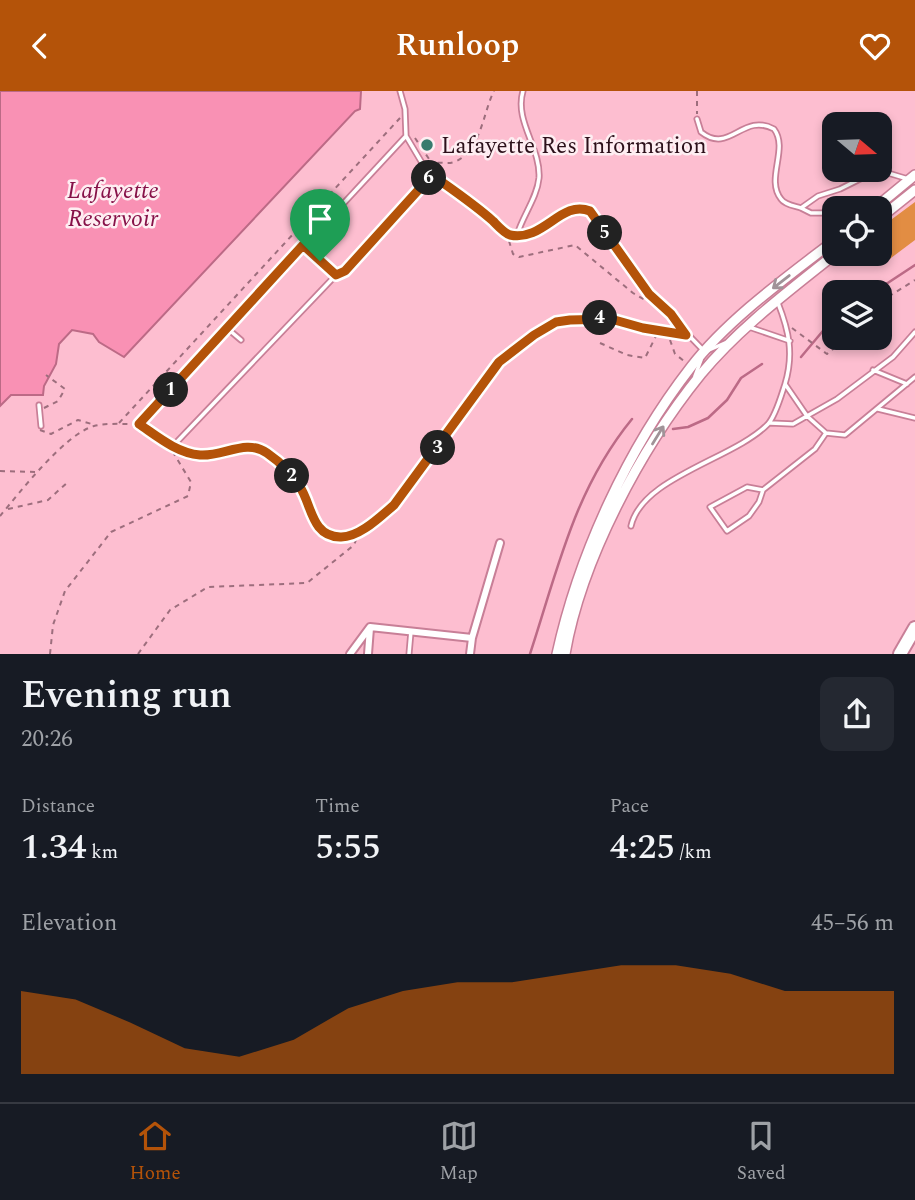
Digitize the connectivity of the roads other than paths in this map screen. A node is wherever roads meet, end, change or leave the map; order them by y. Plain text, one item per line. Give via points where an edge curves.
1 (400, 91) edge
2 (523, 91) edge
3 (698, 119) road end
4 (408, 134) junction
5 (432, 175) junction
6 (913, 178) edge
7 (915, 191) edge
8 (890, 196) edge
9 (801, 208) junction
10 (892, 209) edge
11 (822, 213) edge
12 (517, 235) junction
13 (303, 245) junction
14 (822, 250) edge
15 (822, 264) edge
16 (336, 275) junction
17 (777, 300) junction
18 (748, 326) junction
19 (228, 328) junction
20 (915, 332) edge
21 (686, 335) junction
22 (736, 338) junction
23 (241, 340) dead end
24 (790, 341) junction
25 (705, 352) junction
26 (873, 370) junction
27 (915, 377) edge
28 (785, 384) junction
29 (907, 384) junction
30 (688, 391) junction
31 (39, 406) road end
32 (878, 409) junction
33 (807, 416) junction
34 (915, 418) edge
35 (769, 423) junction
36 (41, 426) road end
37 (825, 433) junction
38 (172, 447) junction
39 (762, 490) junction
40 (631, 526) dead end
41 (500, 543) dead end
42 (370, 627) junction
43 (915, 628) edge
44 (411, 631) junction
45 (472, 638) junction
46 (350, 654) edge
47 (368, 654) edge
48 (409, 654) edge
49 (470, 654) edge
50 (556, 654) edge
51 (565, 654) edge
52 (900, 654) edge

1 - 4 lane
2 - 12 lane via 522,111 539,177
3 - 9 lane via 701,132 716,141 747,126 763,124 774,129 779,140 778,193 786,203
4 - 5 lane
4 - 13 lane
5 - 12 lane via 508,235
5 - 16 lane via 345,271
6 - 8 main road
6 - 9 lane via 878,170
7 - 10 main road
9 - 11 lane
12 - 21 lane via 533,235 570,210 590,211 649,294
13 - 16 lane
13 - 19 lane
14 -> 25 main road via 769,290
15 - 17 main road
16 - 38 lane
17 - 18 main road
17 - 24 lane
18 - 22 main road
18 - 24 lane
19 - 23 lane
19 - 38 lane via 139,424
20 - 26 lane via 893,357
21 - 25 lane
21 - 38 lane via 611,319 556,322 499,362 394,505 360,530 340,537 319,529 298,484 280,462 261,449 240,446 198,455
22 - 25 lane
22 - 30 main road
24 - 28 lane
25 - 30 lane
25 - 50 main road via 645,435 596,533
26 - 29 lane
26 - 33 lane
27 - 29 lane
28 - 33 lane
28 - 35 lane
29 - 32 lane
51 -> 30 main road via 585,580 604,536 643,459
31 - 36 lane
32 - 34 lane
32 - 37 lane via 845,435
33 - 35 lane via 793,424
33 - 37 lane
35 - 40 lane via 661,489 635,512
37 - 39 lane via 816,449
39 - 39 lane via 749,516 727,531 710,507 747,487
41 - 45 street
42 - 44 street
42 - 46 street
42 - 47 street
43 - 52 highway
44 - 45 street
44 - 48 lane
45 - 49 street

